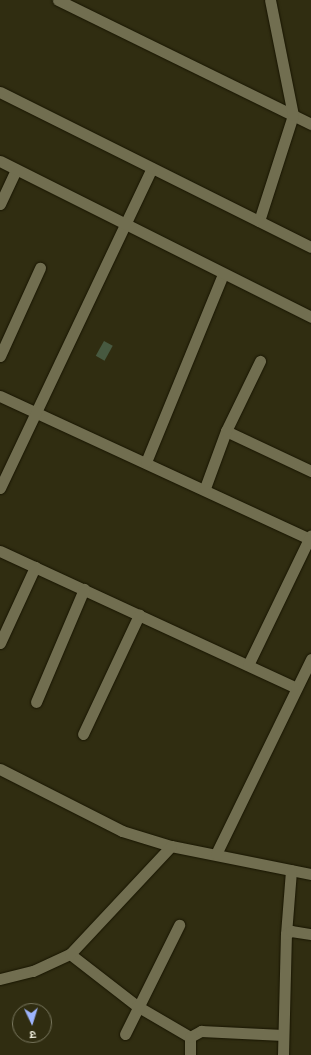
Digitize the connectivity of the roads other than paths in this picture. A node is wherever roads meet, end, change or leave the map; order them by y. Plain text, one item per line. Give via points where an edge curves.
1 (58, 0) edge
2 (270, 0) edge
3 (0, 92) edge
4 (293, 115) junction
5 (311, 124) edge
6 (0, 161) edge
7 (152, 168) junction
8 (16, 170) junction
9 (0, 204) edge
10 (260, 221) junction
11 (127, 226) junction
12 (311, 247) edge
13 (40, 268) dead end
14 (223, 274) junction
15 (311, 317) edge
16 (0, 356) edge
17 (260, 360) dead end
18 (0, 396) edge
19 (36, 413) junction
20 (226, 431) junction
21 (146, 462) junction
22 (311, 471) edge
23 (0, 488) edge
24 (204, 488) junction
25 (310, 537) edge
26 (0, 551) edge
27 (35, 567) junction
28 (84, 589) junction
29 (139, 615) junction
30 (0, 643) edge
31 (311, 660) edge
32 (248, 665) junction
33 (295, 687) junction
34 (36, 702) dead end
35 (83, 734) dead end
36 (0, 769) edge
37 (171, 846) junction
38 (216, 854) junction
39 (291, 870) junction
40 (311, 874) edge
41 (179, 925) dead end
42 (286, 934) junction
43 (311, 934) edge
44 (70, 954) junction
45 (0, 979) edge
46 (137, 1006) junction
47 (125, 1034) dead end
48 (283, 1035) junction
49 (190, 1037) junction
50 (190, 1055) edge
51 (283, 1055) edge

1 - 4 street
2 - 4 street
3 - 7 street
4 - 5 street
4 - 10 street
6 - 8 street
7 - 10 street
7 - 11 street
8 - 9 street
8 - 11 street
10 - 12 street
11 - 14 street
11 - 19 street
13 - 16 street
14 - 15 street
14 - 21 street
17 - 20 street
18 - 19 street
19 - 21 street
19 - 23 street
20 - 22 street
20 - 24 street
21 - 24 street
24 - 25 street
25 - 32 street
26 - 27 street
27 - 28 street
27 - 30 street
28 - 29 street
28 - 34 street
29 - 32 street
29 - 35 street
31 - 33 street
32 - 33 street
33 - 38 street
36 - 37 street via 122,831
37 - 38 street
37 - 44 street
38 - 39 street
39 - 40 street
39 - 42 street
41 - 46 street
42 - 43 street via 291,931
42 - 48 street
44 - 45 street via 33,971
44 - 46 street
46 - 47 street
46 - 49 street
48 - 49 street via 201,1031
48 - 51 street
49 - 50 street

